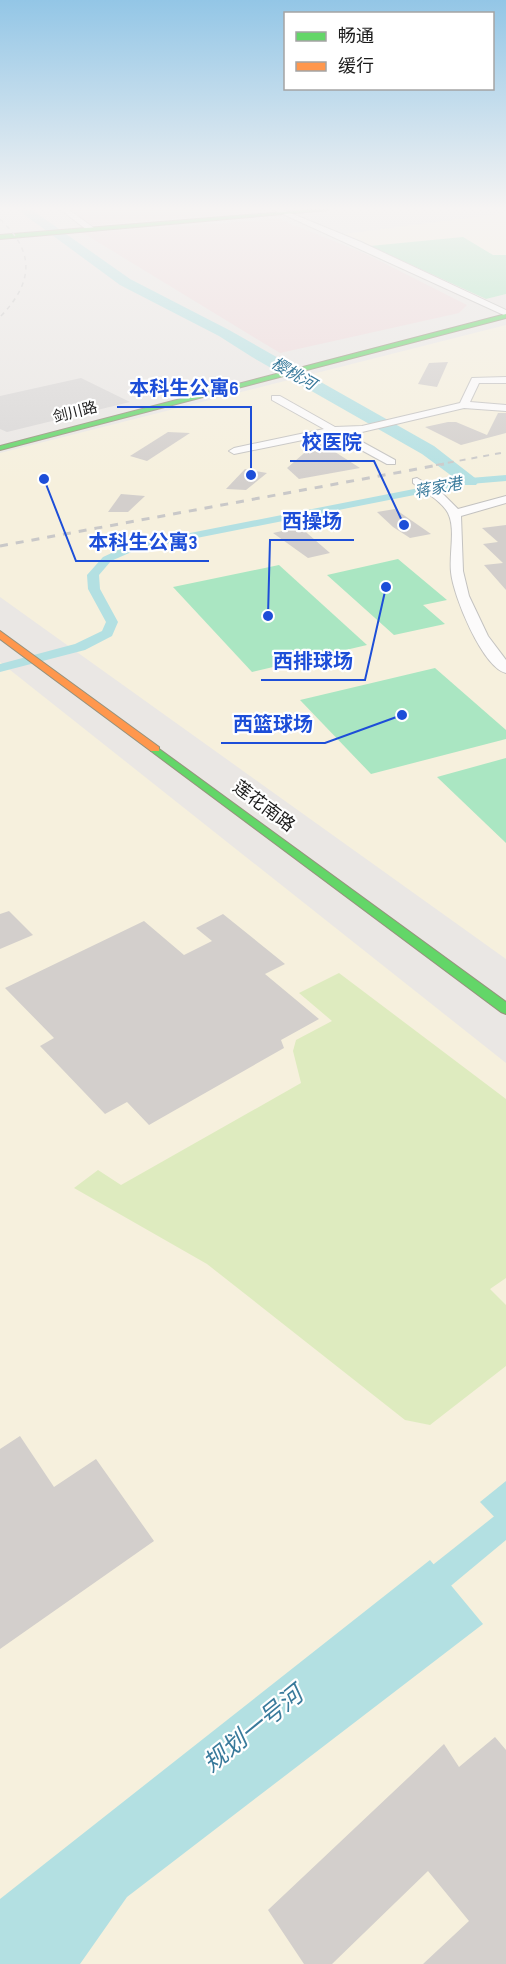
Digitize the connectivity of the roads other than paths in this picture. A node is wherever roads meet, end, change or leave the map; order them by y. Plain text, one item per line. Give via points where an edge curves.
1 (481, 302) edge
2 (505, 313) edge
3 (269, 376) junction
4 (506, 380) edge
5 (276, 398) dead end
6 (464, 405) junction
7 (506, 408) edge
8 (334, 430) junction
9 (0, 440) edge
10 (0, 448) edge
11 (234, 451) dead end
12 (391, 462) dead end
13 (417, 481) dead end
14 (506, 499) edge
15 (454, 514) junction
16 (0, 633) edge
17 (506, 669) edge
18 (506, 1009) edge

1 - 2 street
2 - 3 main road, 剑川路
3 - 9 main road, 剑川路
3 - 10 main road, 剑川路
4 - 6 street via 475,380
5 - 8 street
6 - 7 street
6 - 8 street via 362,429
8 - 11 street
8 - 12 street
13 - 15 street
14 - 15 street
15 - 17 street via 459,550 456,572 464,599 480,635
16 - 18 main road, 莲花南路

